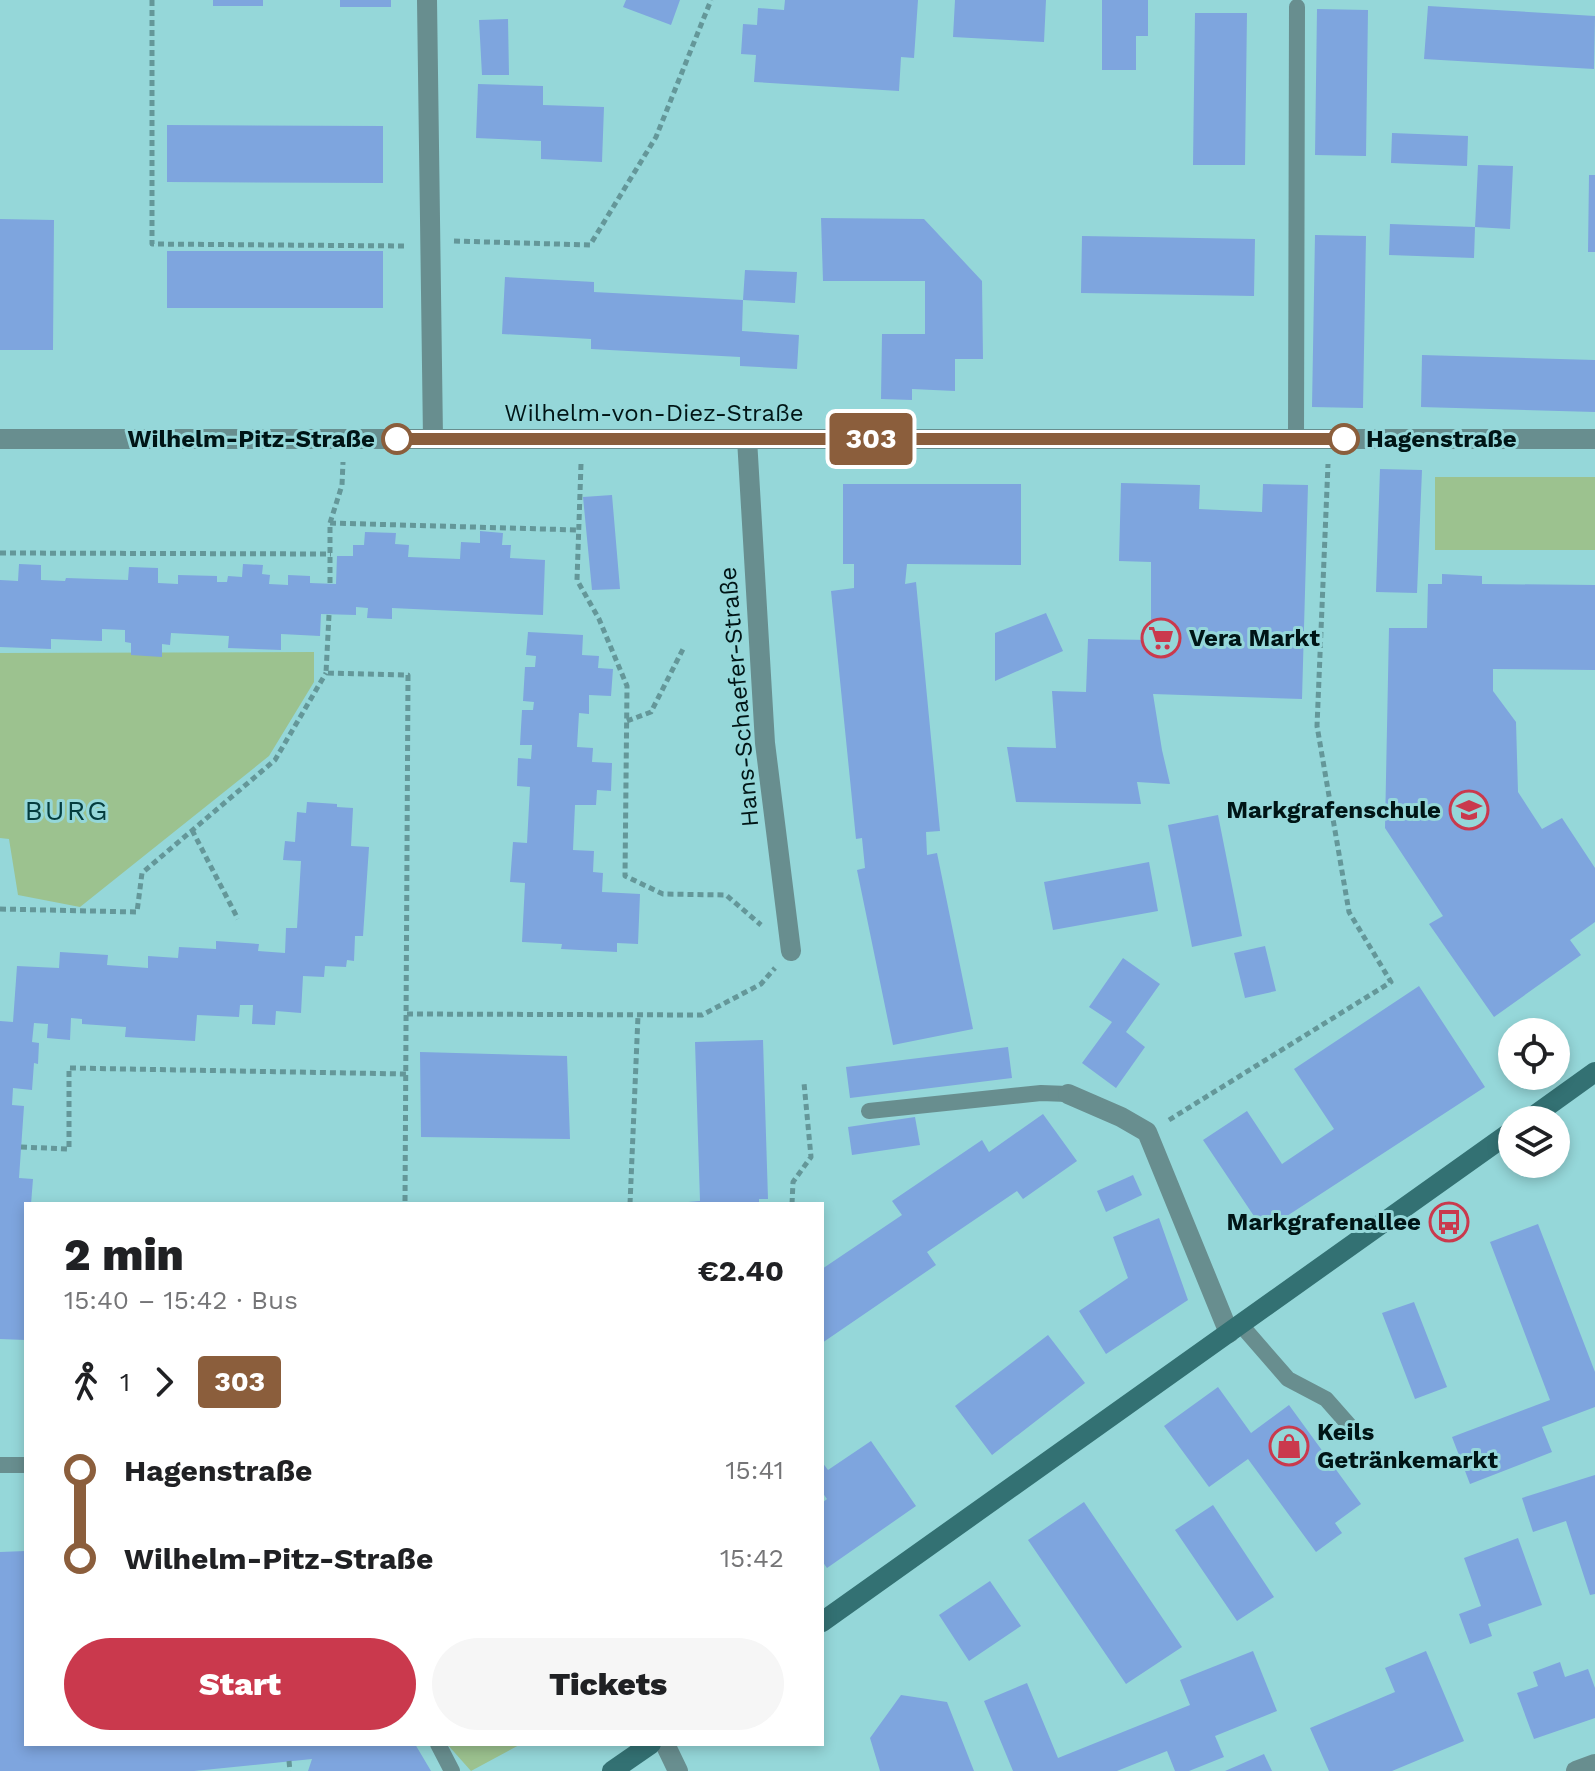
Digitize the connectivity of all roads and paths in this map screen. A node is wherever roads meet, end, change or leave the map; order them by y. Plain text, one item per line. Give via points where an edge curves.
1 (152, 0) edge
2 (427, 0) edge
3 (711, 0) edge
4 (1297, 7) dead end
5 (429, 243) junction
6 (433, 438) junction
7 (584, 438) junction
8 (0, 439) edge
9 (747, 439) junction
10 (1329, 439) junction
11 (1595, 439) edge
12 (344, 440) junction
13 (1296, 440) junction
14 (330, 523) junction
15 (579, 530) junction
16 (0, 553) edge
17 (331, 554) junction
18 (330, 583) dead end
19 (329, 615) dead end
20 (683, 649) dead end
21 (326, 673) junction
22 (627, 721) junction
23 (192, 830) junction
24 (0, 909) edge
25 (238, 919) dead end
26 (791, 951) junction
27 (407, 1014) junction
28 (638, 1016) junction
29 (1595, 1072) edge
30 (406, 1074) junction
31 (804, 1083) dead end
32 (1068, 1094) joint
33 (1548, 1106) edge
34 (869, 1111) dead end
35 (1147, 1132) junction
36 (1498, 1141) edge
37 (21, 1147) dead end
38 (405, 1202) edge
39 (630, 1202) edge
40 (792, 1202) edge
41 (1235, 1329) junction
42 (1356, 1433) dead end
43 (0, 1465) edge
44 (24, 1465) edge
45 (824, 1621) edge
46 (439, 1746) edge
47 (648, 1746) edge
48 (666, 1746) edge
49 (289, 1761) dead end
50 (1595, 1764) edge
51 (290, 1771) edge
52 (452, 1771) edge
53 (612, 1771) edge
54 (678, 1771) edge
55 (1576, 1771) edge

1 - 5 path via 152,244
2 - 5 street
3 - 5 path via 656,137 590,245
4 - 13 lane
5 - 6 street
6 - 7 street, Wilhelm-von-Diez-Straße
6 - 12 street, Wilhelm-von-Diez-Straße
7 - 9 street, Wilhelm-von-Diez-Straße
7 - 15 path
8 - 12 street, Wilhelm-von-Diez-Straße
9 - 13 street, Wilhelm-von-Diez-Straße
9 - 26 street, Hans-Schaefer-Straße via 765,743
10 - 11 street, Wilhelm-von-Diez-Straße
10 - 13 street, Wilhelm-von-Diez-Straße
10 - 35 path via 1317,726 1349,912 1391,982
12 - 14 path via 342,485
14 - 15 path
14 - 17 path
15 - 22 path via 577,580 627,686
16 - 17 path
17 - 18 path
19 - 21 path
20 - 22 path via 651,712
21 - 23 path via 275,760
21 - 27 path via 408,675
22 - 26 path via 625,876 663,894 726,895
23 - 24 path via 142,873 137,912
23 - 25 path
26 - 28 path via 761,984 702,1015
27 - 28 path
27 - 30 path
28 - 39 path
29 - 33 street
30 - 37 path via 69,1068 69,1149
30 - 38 path
31 - 40 path via 811,1157 793,1182
32 - 34 lane
32 - 35 street
35 - 41 street
36 - 41 street
41 - 42 lane via 1288,1379 1326,1399
41 - 45 street
43 - 44 lane
46 - 52 lane
47 - 53 street
48 - 54 street
49 - 51 path
50 - 55 street

